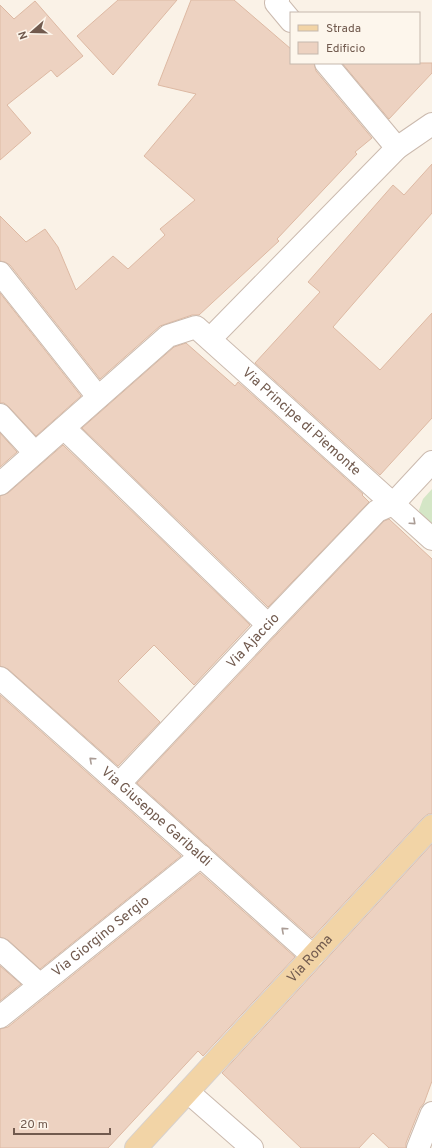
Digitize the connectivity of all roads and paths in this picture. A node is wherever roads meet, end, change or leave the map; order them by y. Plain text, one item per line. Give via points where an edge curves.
1 (278, 0) edge
2 (290, 20) edge
3 (327, 64) edge
4 (432, 124) edge
5 (397, 148) junction
6 (0, 273) edge
7 (210, 339) junction
8 (98, 397) junction
9 (0, 415) edge
10 (64, 428) junction
11 (35, 453) junction
12 (432, 462) edge
13 (0, 484) edge
14 (393, 504) junction
15 (432, 539) edge
16 (268, 625) junction
17 (0, 678) edge
18 (119, 784) junction
19 (432, 826) edge
20 (201, 856) junction
21 (0, 949) edge
22 (313, 956) junction
23 (40, 985) junction
24 (0, 1017) edge
25 (188, 1092) junction
26 (432, 1113) edge
27 (136, 1148) edge
28 (252, 1148) edge
29 (418, 1148) edge

1 - 2 street via 276,3
3 - 5 street
4 - 5 street
5 - 7 street
6 - 8 street
7 - 8 street, Via Principe di Piemonte via 196,327 168,336
7 - 14 street, Via Principe di Piemonte
8 - 10 street
9 - 11 street
10 - 11 street
10 - 16 street
11 - 13 street
12 - 14 street, Via Ajaccio
14 -> 15 street, Via Principe di Piemonte
14 - 16 street, Via Ajaccio via 378,511
16 - 18 street, Via Ajaccio
18 -> 17 street, Via Giuseppe Garibaldi
18 - 20 street, Via Giuseppe Garibaldi
19 - 22 main road, Via Roma
22 -> 20 street, Via Giuseppe Garibaldi
20 - 23 street, Via Giorgino Sergio
21 - 23 street
22 - 25 main road, Via Roma
23 - 24 street, Via Giorgino Sergio
25 - 27 main road, Via Roma
25 - 28 street
26 - 29 street

